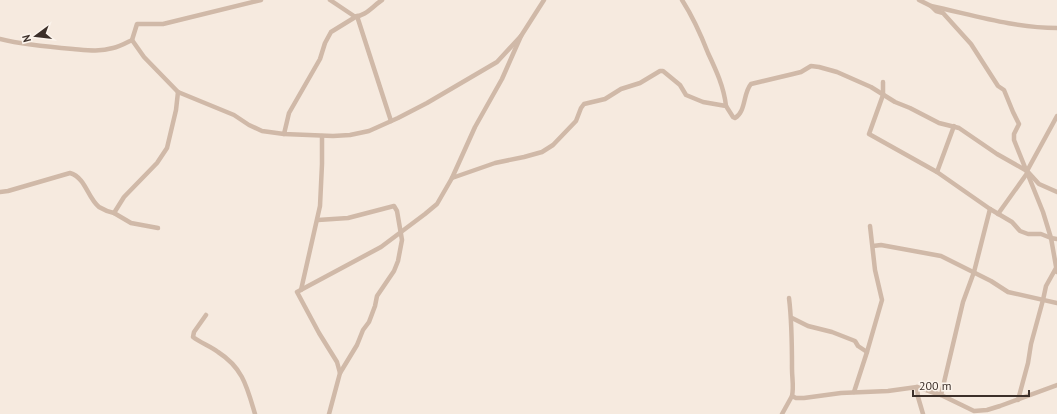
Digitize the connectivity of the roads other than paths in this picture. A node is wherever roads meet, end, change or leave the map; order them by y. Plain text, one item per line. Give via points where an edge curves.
1 (261, 0) edge
2 (330, 0) edge
3 (382, 0) edge
4 (544, 0) edge
5 (682, 0) edge
6 (915, 0) edge
7 (920, 1) edge
8 (931, 6) junction
9 (357, 16) junction
10 (1057, 28) edge
11 (521, 36) junction
12 (0, 39) edge
13 (132, 40) junction
14 (883, 82) dead end
15 (178, 92) junction
16 (883, 94) junction
17 (726, 106) junction
18 (1057, 116) edge
19 (391, 121) junction
20 (954, 126) junction
21 (284, 134) junction
22 (322, 136) junction
23 (1027, 171) junction
24 (937, 172) junction
25 (452, 178) junction
26 (0, 192) edge
27 (1057, 192) edge
28 (990, 209) junction
29 (114, 213) junction
30 (998, 214) junction
31 (318, 220) junction
32 (870, 226) dead end
33 (158, 228) dead end
34 (401, 233) junction
35 (1051, 238) junction
36 (1057, 239) edge
37 (873, 246) junction
38 (1057, 270) edge
39 (974, 272) junction
40 (301, 290) junction
41 (789, 298) dead end
42 (1044, 300) junction
43 (1057, 303) edge
44 (206, 315) dead end
45 (792, 318) junction
46 (868, 352) junction
47 (340, 373) junction
48 (1057, 385) edge
49 (917, 388) junction
50 (854, 392) junction
51 (940, 395) junction
52 (792, 396) junction
53 (1018, 400) junction
54 (255, 414) edge
55 (329, 414) edge
56 (782, 414) edge
57 (923, 414) edge

1 - 13 street via 163,24 137,24
2 - 9 street
3 - 9 street via 364,14
4 - 11 street
5 - 17 street via 693,18 718,75
6 - 7 street
7 - 8 street
8 - 10 street via 1018,26
8 - 23 street via 943,13 971,44 998,86 1004,90 1020,124 1015,130 1014,138
9 - 19 street
9 - 21 street via 331,32 320,59 290,113
11 - 19 street via 491,66
11 - 25 street
12 - 13 street via 19,44 85,51 113,48
13 - 15 street via 144,57
14 - 16 street
15 - 21 street via 234,115 258,130
15 - 29 street via 167,148 157,163 124,197
16 - 17 street via 844,75 811,66 801,72 751,84 737,118 733,117
16 - 20 street via 939,123
16 - 24 street via 869,134
17 - 25 street via 702,102 689,96 663,70 605,99 584,104 576,121 542,152 495,163
18 - 23 street
19 - 22 street via 359,133
20 - 23 street
20 - 24 street
21 - 22 street
22 - 31 street
23 - 27 street via 1039,184
23 - 30 street
23 - 35 street via 1044,212
24 - 28 street
25 - 34 street via 437,204
26 - 29 street via 70,174 81,180 98,206
28 - 30 street
28 - 39 street
29 - 33 street via 131,223
30 - 35 street via 1012,222 1020,231
31 - 34 street via 348,218 394,206
31 - 40 street
32 - 37 street
34 - 40 street via 369,254
34 - 47 street via 402,243 397,266 377,296 369,322
35 - 36 street
35 - 38 street
37 - 39 street via 881,245 941,256
37 - 46 street via 882,300
38 - 42 street via 1046,286
39 - 42 street via 1008,292
39 - 51 street via 963,302
40 - 47 street via 297,292 337,362
41 - 45 street
42 - 43 street
42 - 53 street
44 - 54 street via 194,332 194,337 235,366 243,377
45 - 46 street via 855,342
45 - 52 street
46 - 50 street
47 - 55 street
48 - 53 street
49 - 50 street
49 - 51 street
49 - 57 street
50 - 52 street via 804,398
51 - 53 street via 974,411 987,410
52 - 56 street

